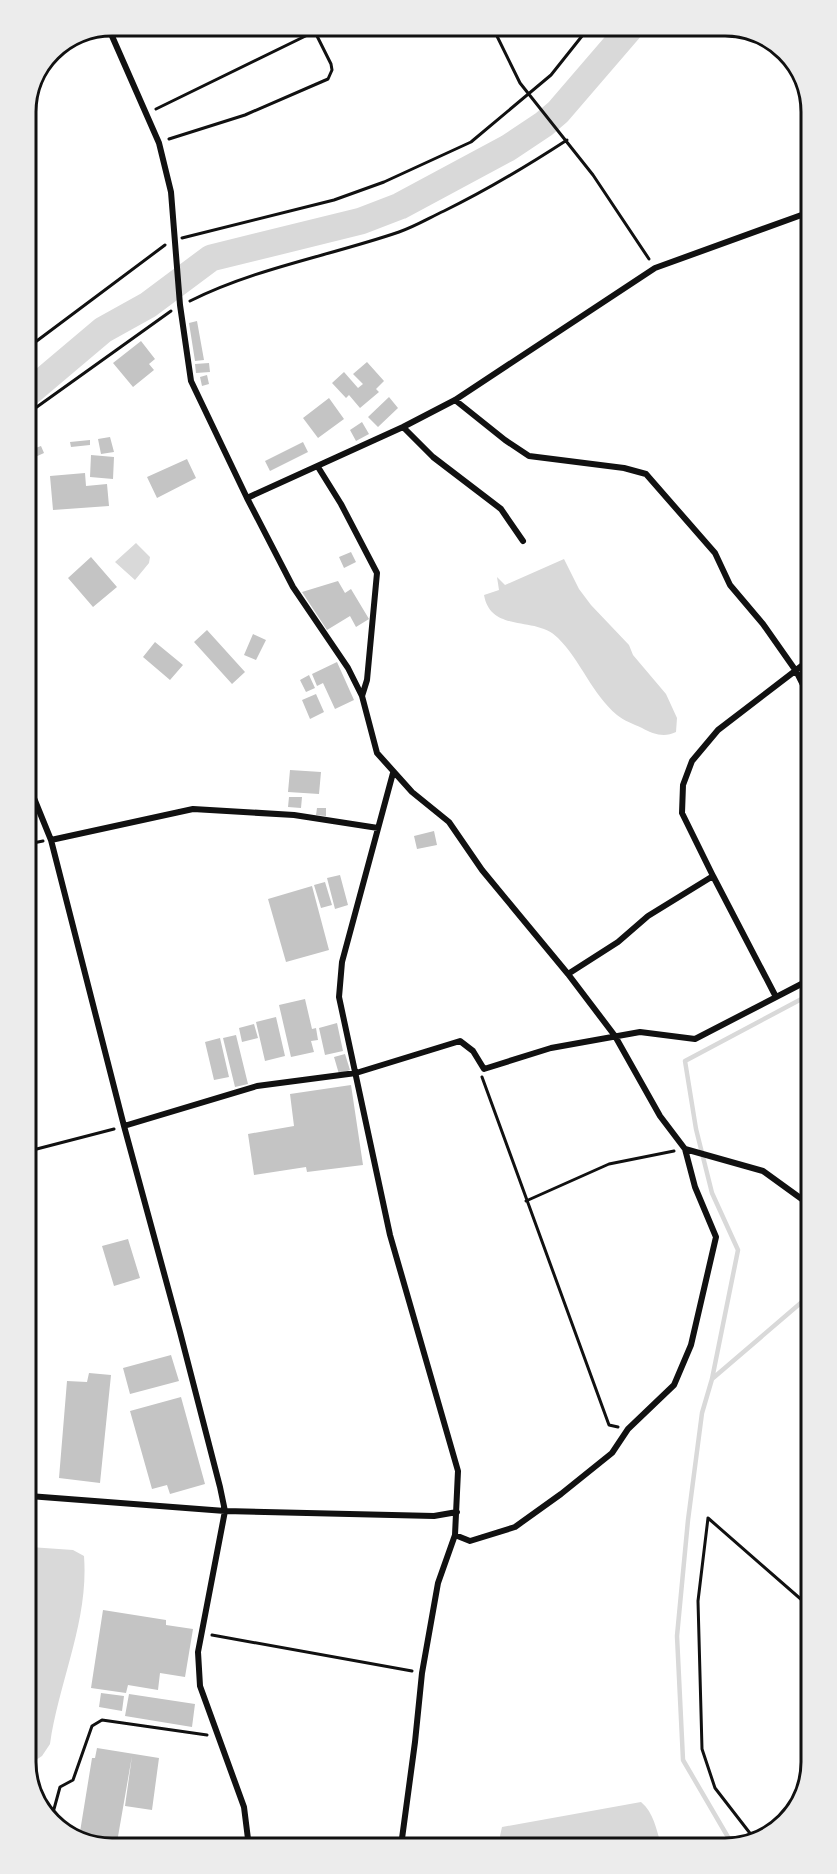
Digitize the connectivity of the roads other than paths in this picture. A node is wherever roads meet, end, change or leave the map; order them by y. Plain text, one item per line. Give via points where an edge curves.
1 (112, 36) edge
2 (801, 215) edge
3 (455, 400) junction
4 (403, 428) junction
5 (318, 467) junction
6 (247, 498) junction
7 (523, 541) dead end
8 (801, 667) edge
9 (796, 671) junction
10 (801, 681) edge
11 (362, 696) junction
12 (393, 773) junction
13 (36, 803) edge
14 (378, 828) junction
15 (51, 840) junction
16 (712, 876) junction
17 (568, 974) junction
18 (801, 984) edge
19 (776, 997) junction
20 (615, 1036) junction
21 (356, 1073) junction
22 (124, 1126) junction
23 (685, 1149) junction
24 (801, 1198) edge
25 (36, 1497) edge
26 (225, 1511) junction
27 (457, 1512) junction
28 (455, 1535) junction
29 (248, 1838) edge
30 (402, 1838) edge

1 - 6 street via 159,143 171,192 191,381
2 - 3 street via 655,268
3 - 4 street
3 - 9 street via 530,456 646,474 715,554 730,585
4 - 5 street
4 - 7 street via 434,458 501,509
5 - 6 street
5 - 11 street via 377,573 367,680
6 - 11 street via 293,587 348,668
8 - 9 street
9 - 10 street
9 - 16 street via 718,730 692,761 683,785 682,813
11 - 12 street via 377,753
12 - 14 street
12 - 17 street via 449,822 482,870
13 - 15 street
14 - 15 street via 294,815 193,809
14 - 21 street via 342,962 339,997
15 - 22 street
16 - 17 street
16 - 19 street
17 - 20 street
18 - 19 street
19 - 20 street via 695,1040 640,1032
20 - 21 street via 551,1048 484,1069 473,1051 460,1041
20 - 23 street via 660,1116
21 - 22 street via 257,1086
21 - 27 street via 390,1235 458,1471
22 - 26 street
23 - 24 street via 763,1171
23 - 28 street via 695,1187 716,1237 691,1345 674,1385 628,1429 612,1453 516,1527 470,1540
25 - 26 street
26 - 27 street via 434,1516
26 - 29 street via 198,1652 200,1686 244,1807
27 - 28 street
28 - 30 street via 438,1583 422,1673

